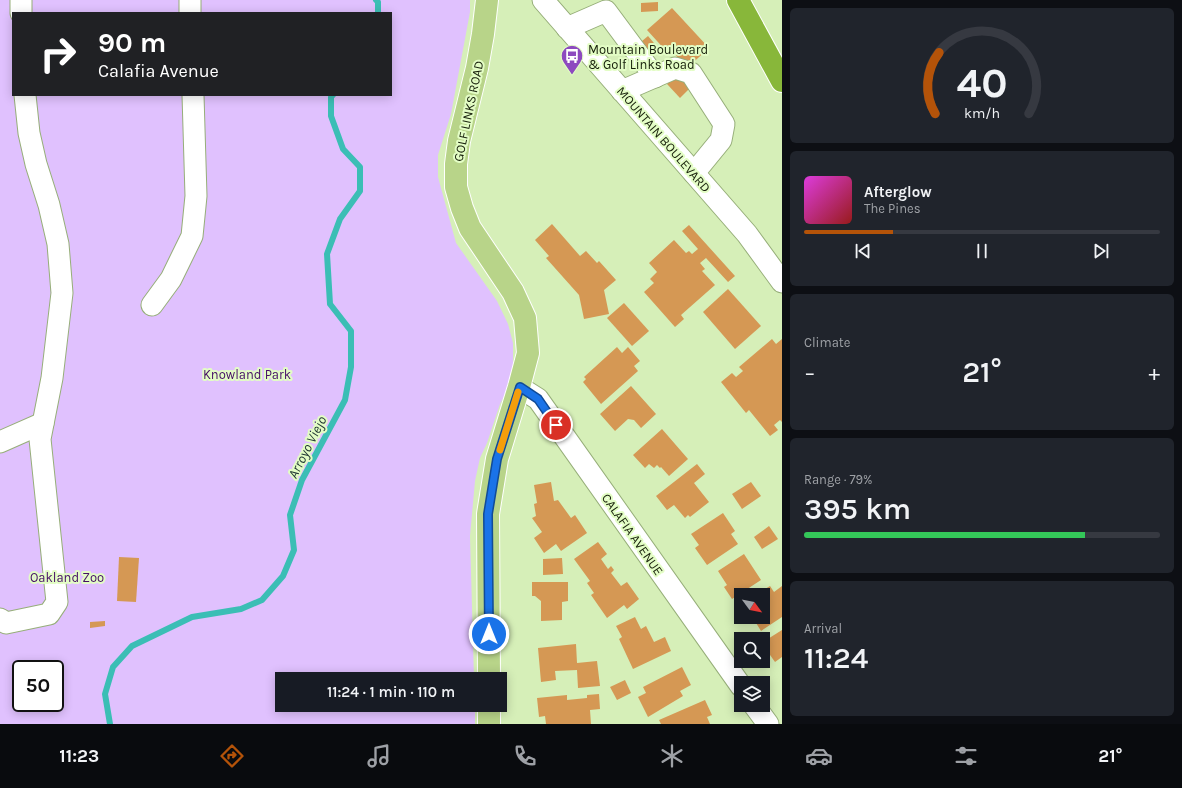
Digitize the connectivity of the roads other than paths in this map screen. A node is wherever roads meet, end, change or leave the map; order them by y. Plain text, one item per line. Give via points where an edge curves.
1 (21, 0) edge
2 (190, 0) edge
3 (487, 0) edge
4 (543, 0) edge
5 (738, 0) edge
6 (22, 12) edge
7 (190, 12) edge
8 (567, 28) junction
9 (655, 77) junction
10 (782, 81) edge
11 (622, 91) junction
12 (25, 96) edge
13 (193, 96) edge
14 (694, 173) junction
15 (782, 282) edge
16 (152, 305) dead end
17 (520, 387) junction
18 (44, 423) junction
19 (0, 442) edge
20 (0, 619) edge
21 (489, 672) edge
22 (734, 676) edge
23 (489, 712) edge
24 (759, 712) edge
25 (489, 724) edge
26 (768, 724) edge

1 - 6 street
2 - 7 street
3 - 17 main road, GOLF LINKS ROAD via 477,68 459,141 456,187 470,228 513,292 525,318 528,353
4 - 8 street, MOUNTAIN BOULEVARD
5 - 10 highway
8 - 9 street via 606,11
8 - 11 street, MOUNTAIN BOULEVARD
9 - 11 street
9 - 14 street via 675,68 691,74 724,124 721,140
11 - 14 street, MOUNTAIN BOULEVARD
12 - 18 street via 29,133 58,244 62,292
13 - 16 street via 196,196 192,236 171,279
14 - 15 street, MOUNTAIN BOULEVARD via 747,234
17 - 21 main road, GOLF LINKS ROAD via 497,459 488,514
17 - 22 street, CALAFIA AVENUE via 538,399
18 - 19 street
18 - 20 street via 40,439 57,602 49,614 6,623
23 - 25 main road
24 - 26 street

